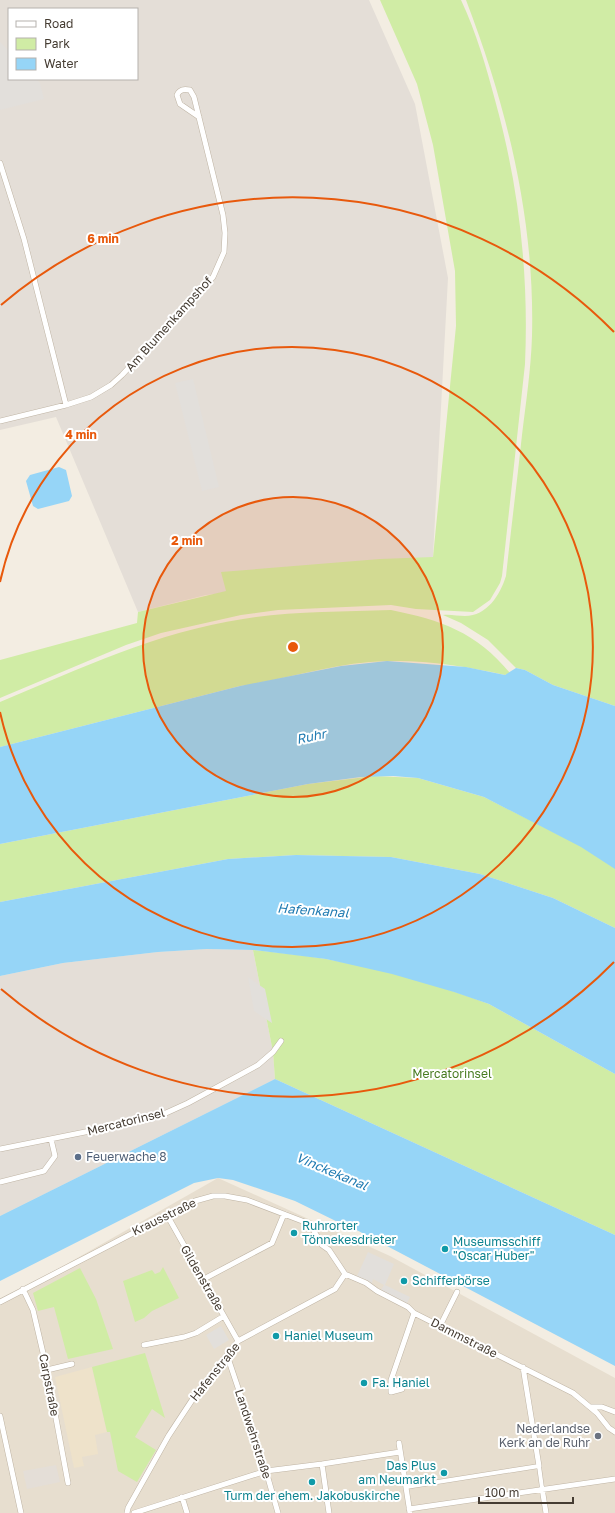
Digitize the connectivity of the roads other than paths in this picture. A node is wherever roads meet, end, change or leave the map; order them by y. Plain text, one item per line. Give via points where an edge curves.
1 (199, 117) junction
2 (0, 163) edge
3 (66, 405) junction
4 (0, 421) edge
5 (281, 1042) dead end
6 (51, 1139) junction
7 (0, 1149) edge
8 (0, 1182) edge
9 (284, 1214) junction
10 (167, 1215) junction
11 (345, 1274) junction
12 (202, 1280) junction
13 (24, 1289) junction
14 (457, 1292) dead end
15 (0, 1302) edge
16 (414, 1313) junction
17 (224, 1316) junction
18 (440, 1326) junction
19 (238, 1341) junction
20 (144, 1346) dead end
21 (227, 1355) junction
22 (72, 1364) dead end
23 (523, 1367) junction
24 (47, 1370) junction
25 (391, 1380) dead end
26 (590, 1407) junction
27 (615, 1412) edge
28 (0, 1416) edge
29 (609, 1428) junction
30 (615, 1432) edge
31 (2, 1435) edge
32 (615, 1436) edge
33 (399, 1443) dead end
34 (400, 1452) junction
35 (322, 1464) junction
36 (539, 1466) junction
37 (266, 1471) junction
38 (615, 1479) edge
39 (68, 1483) dead end
40 (406, 1487) junction
41 (542, 1488) junction
42 (182, 1497) junction
43 (410, 1511) edge
44 (21, 1513) edge
45 (127, 1513) edge
46 (134, 1513) edge
47 (187, 1513) edge
48 (278, 1513) edge
49 (329, 1513) edge
50 (546, 1513) edge

1 - 1 street, Am Blumenkampshof via 180,104 177,95 179,91 190,90
1 - 3 street, Am Blumenkampshof via 224,224 224,252 218,267 205,287 122,375 100,392
2 - 3 street via 24,239
3 - 4 street, Am Blumenkampshof
5 - 6 street, Mercatorinsel via 258,1065 166,1113
6 - 7 street, Mercatorinsel
6 - 8 street via 55,1156 44,1170
9 - 10 street, Krausstraße via 247,1200 213,1196 195,1201
9 - 11 street, Krausstraße via 310,1224 322,1245 329,1250
9 - 12 street via 272,1243
10 - 12 street, Gildenstraße
10 - 13 street, Krausstraße
11 - 16 street, Dammstraße via 366,1283
11 - 19 street, Hafenstraße via 335,1289
12 - 17 street, Gildenstraße
13 - 15 street, Krausstraße
13 - 24 street, Carpstraße via 33,1310
14 - 18 street
16 - 18 street, Dammstraße
16 - 25 street
17 - 19 street, Gildenstraße
17 - 20 street via 190,1335
18 - 23 street, Dammstraße
19 - 21 street, Hafenstraße
21 - 37 street, Landwehrstraße
21 - 45 street, Hafenstraße via 196,1394 169,1435
22 - 24 street
23 - 26 street, Dammstraße via 572,1393
23 - 36 street
24 - 39 street, Carpstraße
26 - 27 street, Dammstraße via 602,1407
26 - 29 street, Dammstraße
28 - 31 street
29 - 30 street, Dammstraße
29 - 32 street
31 - 44 street
33 - 34 street
34 - 35 street
34 - 40 street
35 - 37 street
35 - 49 street
36 - 40 street
36 - 41 street
37 - 42 street
37 - 48 street, Landwehrstraße
38 - 41 street
40 - 43 street
41 - 43 street
41 - 50 street
42 - 46 street
42 - 47 street

